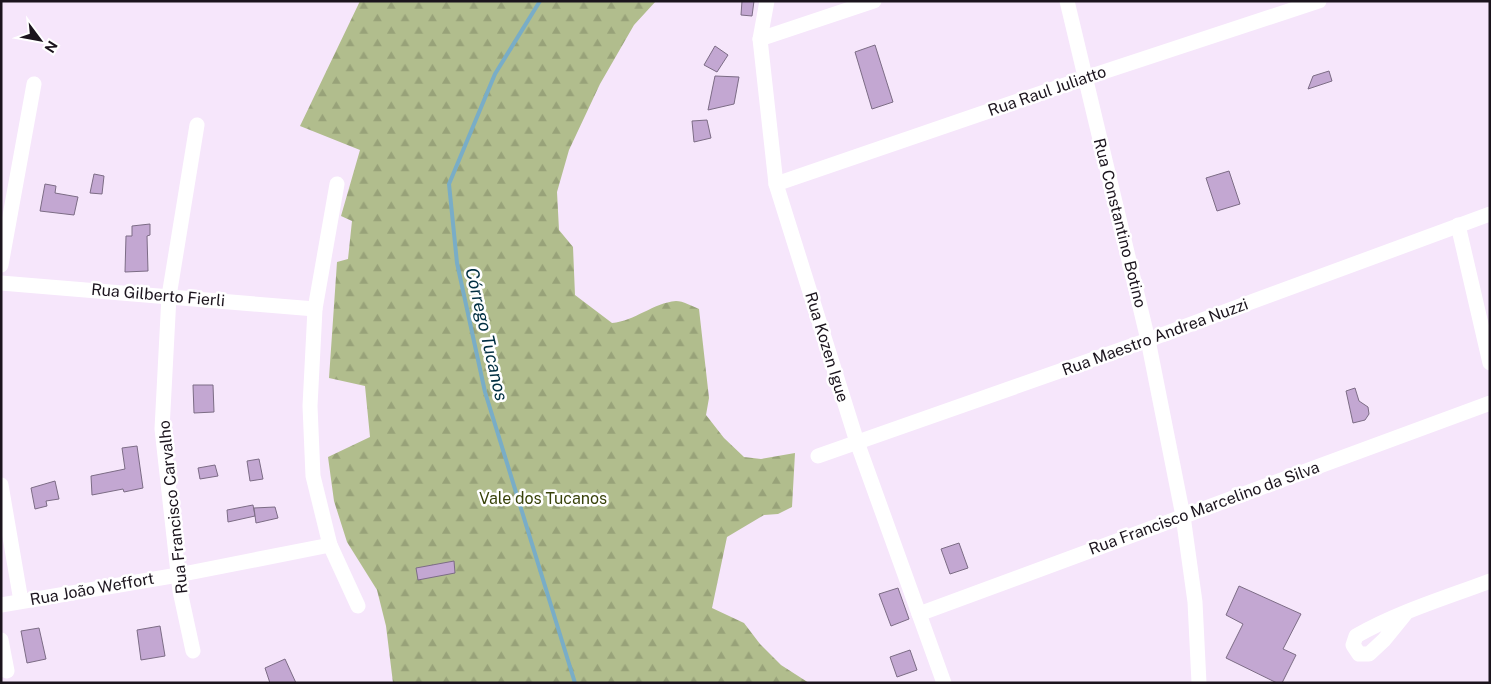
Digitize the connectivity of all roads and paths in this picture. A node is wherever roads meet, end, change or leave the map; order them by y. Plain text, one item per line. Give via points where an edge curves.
1 (768, 1) edge
2 (874, 1) edge
3 (1067, 1) edge
4 (1319, 1) edge
5 (760, 39) junction
6 (1085, 78) junction
7 (34, 84) dead end
8 (197, 125) dead end
9 (337, 184) dead end
10 (776, 184) junction
11 (1490, 214) edge
12 (1458, 225) junction
13 (1, 264) edge
14 (1, 282) edge
15 (169, 296) junction
16 (314, 309) junction
17 (1148, 340) junction
18 (1490, 363) edge
19 (1490, 403) edge
20 (857, 442) junction
21 (818, 456) dead end
22 (1, 485) edge
23 (1183, 516) junction
24 (330, 545) junction
25 (178, 575) junction
26 (1490, 581) edge
27 (21, 602) junction
28 (1, 605) edge
29 (358, 606) dead end
30 (1406, 613) junction
31 (919, 614) junction
32 (1376, 625) junction
33 (1, 640) edge
34 (1384, 640) junction
35 (193, 651) dead end
36 (7, 671) dead end
37 (944, 683) edge
38 (1199, 683) edge

1 - 5 street, Rua Kozen Igue
2 - 5 street
3 - 6 street, Rua Constantino Botino
4 - 6 street, Rua Raul Juliatto
5 - 10 street, Rua Kozen Igue
6 - 10 street, Rua Raul Juliatto
6 - 17 street, Rua Constantino Botino
7 - 13 street
8 - 15 street, Rua Francisco Carvalho
9 - 16 street
10 - 20 street, Rua Kozen Igue
11 - 12 street, Rua Maestro Andrea Nuzzi
12 - 17 street, Rua Maestro Andrea Nuzzi
12 - 18 street
14 - 15 street, Rua Gilberto Fierli
15 - 16 street, Rua Gilberto Fierli
15 - 25 street, Rua Francisco Carvalho via 162,429
16 - 24 street via 310,406 313,476
17 - 20 street, Rua Maestro Andrea Nuzzi
17 - 23 street, Rua Constantino Botino
19 - 23 street, Rua Francisco Marcelino da Silva
20 - 21 street, Rua Maestro Andrea Nuzzi
20 - 31 street, Rua Kozen Igue
22 - 27 street
23 - 31 street, Rua Francisco Marcelino da Silva
23 - 38 street, Rua Constantino Botino via 1195,602
24 - 25 street, Rua João Weffort
24 - 29 street
25 - 27 street, Rua João Weffort
25 - 35 street, Rua Francisco Carvalho
26 - 30 street
27 - 28 street, Rua João Weffort
30 - 32 street
30 - 34 street
31 - 37 street, Rua Kozen Igue
32 - 34 street via 1384,633
32 - 34 street via 1356,636 1353,645 1359,654 1369,654
33 - 36 street

